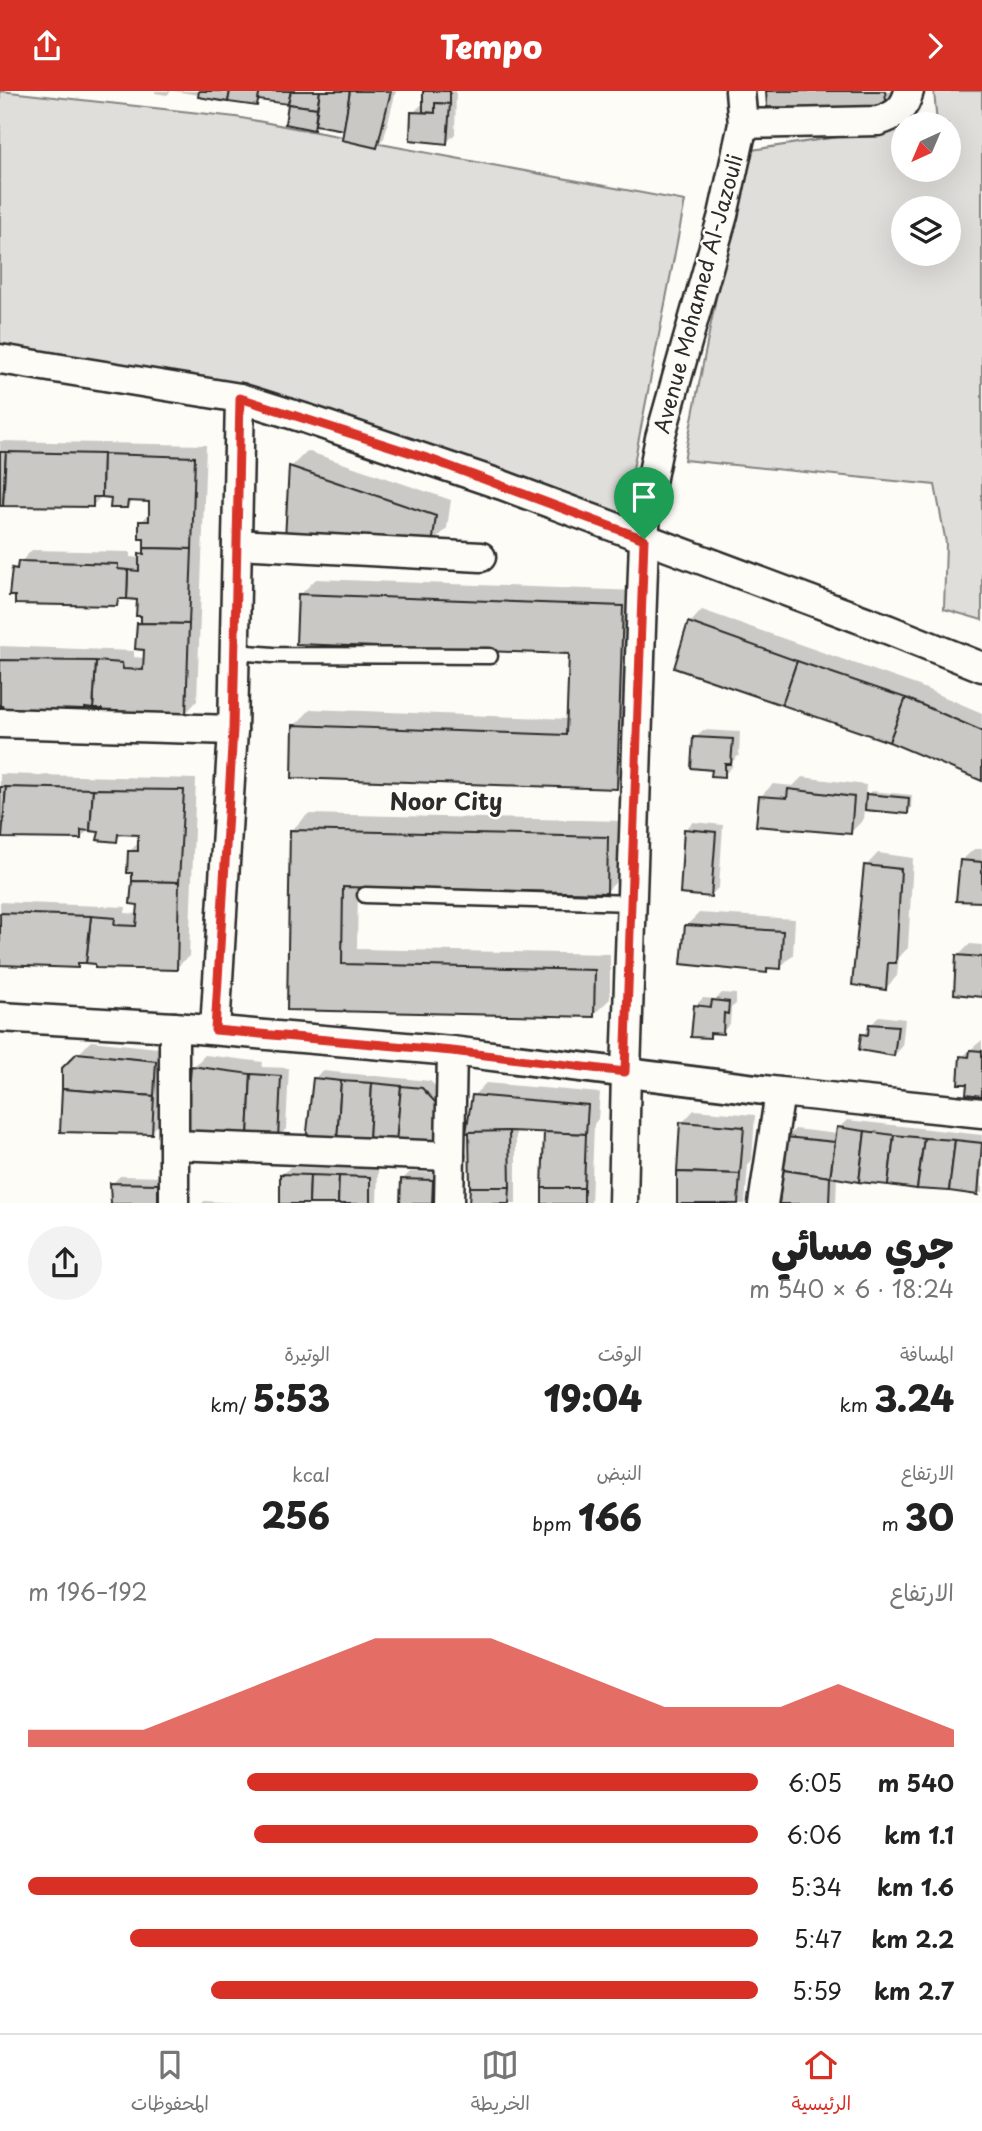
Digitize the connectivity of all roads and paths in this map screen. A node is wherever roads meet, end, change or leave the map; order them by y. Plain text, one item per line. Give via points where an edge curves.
1 (740, 91) edge
2 (909, 91) edge
3 (743, 124) junction
4 (0, 359) edge
5 (240, 398) junction
6 (644, 539) junction
7 (237, 544) junction
8 (481, 557) dead end
9 (235, 652) junction
10 (489, 656) dead end
11 (982, 667) edge
12 (0, 723) edge
13 (233, 730) junction
14 (365, 895) dead end
15 (632, 904) junction
16 (0, 1017) edge
17 (174, 1027) junction
18 (215, 1030) junction
19 (452, 1051) junction
20 (625, 1072) junction
21 (780, 1092) junction
22 (982, 1113) edge
23 (174, 1145) junction
24 (450, 1156) junction
25 (174, 1203) edge
26 (449, 1203) edge
27 (623, 1203) edge
28 (763, 1203) edge

1 - 3 street, Avenue Mohamed Al-Jazouli
2 - 3 street via 899,111 878,121
3 - 6 street, Avenue Mohamed Al-Jazouli via 720,227 660,438
4 - 5 street
5 - 6 street via 430,459
5 - 7 street
6 - 11 street
6 - 15 street, Avenue Mohamed Al-Jazouli
7 - 8 street
7 - 9 street
9 - 10 lane
9 - 13 street
12 - 13 street
13 - 18 street
14 - 15 lane
15 - 20 street, Avenue Mohamed Al-Jazouli
16 - 17 street
17 - 18 street
17 - 23 street
18 - 19 street
19 - 20 street
19 - 24 street
20 - 21 street
20 - 27 street, Avenue Mohamed Al-Jazouli
21 - 22 street
21 - 28 street
23 - 24 street
23 - 25 street
24 - 26 street

